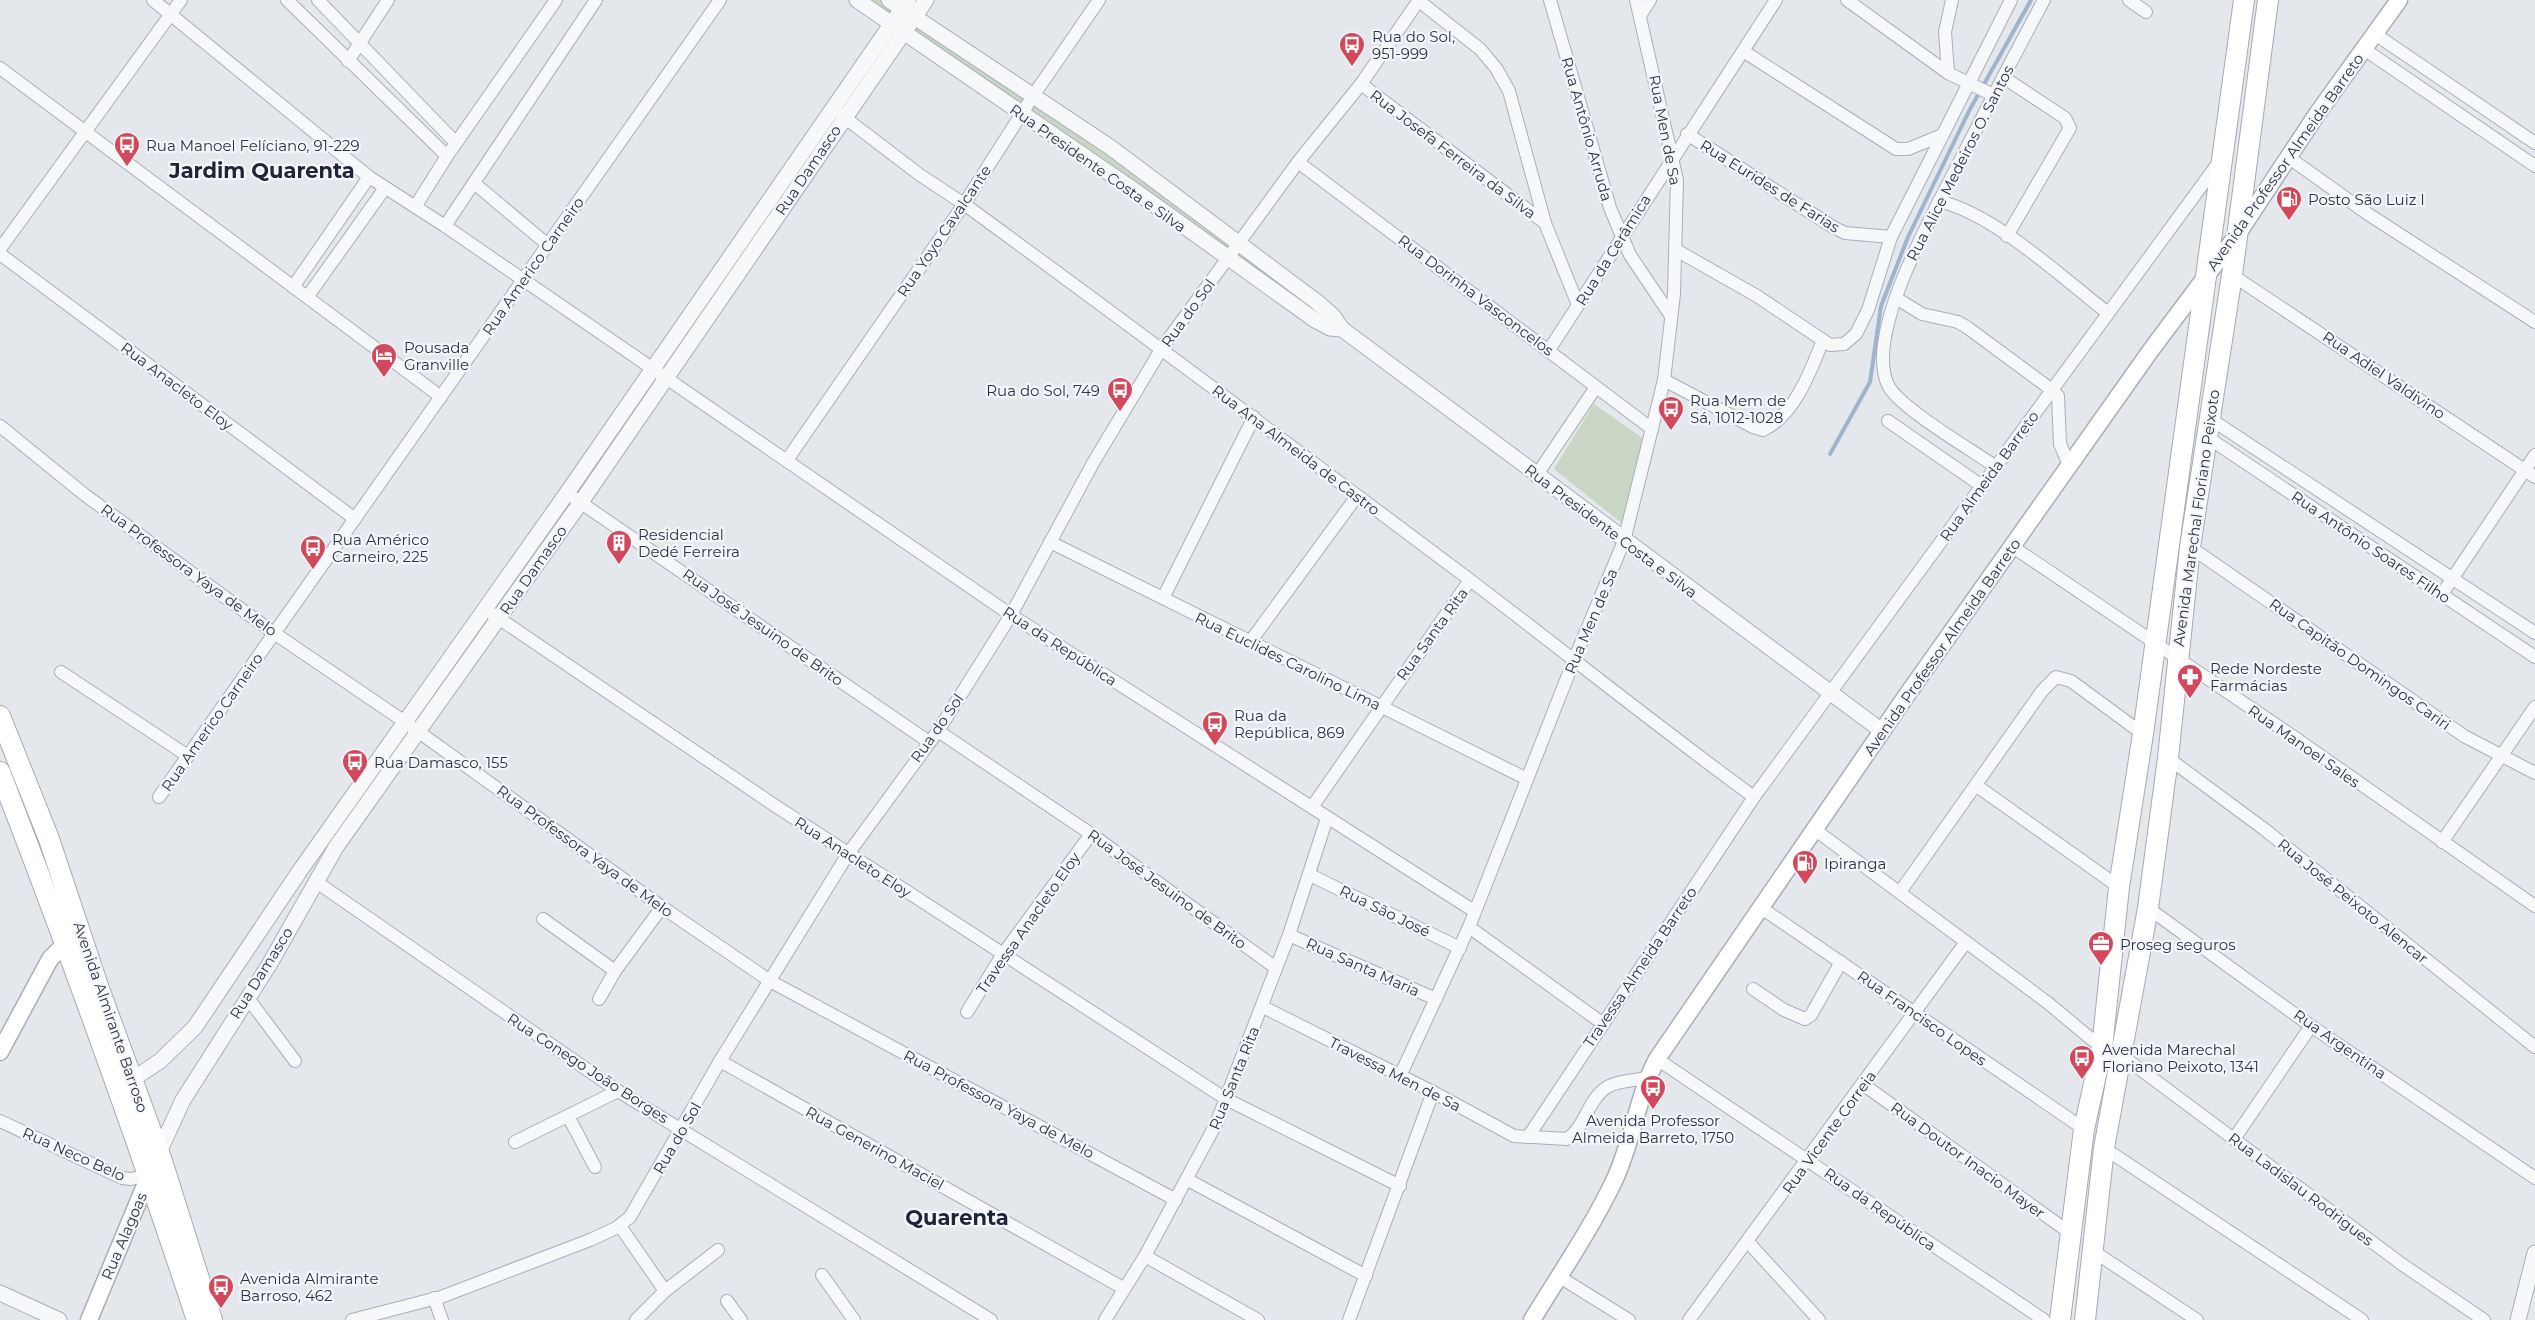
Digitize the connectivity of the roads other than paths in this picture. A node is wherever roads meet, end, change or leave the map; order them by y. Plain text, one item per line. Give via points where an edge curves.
1 (153, 0) edge
2 (181, 0) edge
3 (287, 0) edge
4 (318, 0) edge
5 (388, 0) edge
6 (556, 0) edge
7 (596, 0) edge
8 (720, 0) edge
9 (857, 0) edge
10 (889, 0) edge
11 (926, 0) edge
12 (1100, 0) edge
13 (1550, 0) edge
14 (1636, 0) edge
15 (1650, 0) edge
16 (1776, 0) edge
17 (1847, 0) edge
18 (1952, 0) edge
19 (2011, 0) edge
20 (2044, 0) edge
21 (2129, 0) edge
22 (2244, 0) edge
23 (2268, 0) edge
24 (2398, 0) edge
25 (1419, 1) edge
26 (908, 9) edge
27 (2146, 12) dead end
28 (170, 15) junction
29 (1641, 15) junction
30 (898, 28) junction
31 (2375, 34) junction
32 (359, 45) junction
33 (2364, 49) junction
34 (1743, 51) junction
35 (348, 61) junction
36 (0, 68) edge
37 (1948, 73) junction
38 (2003, 77) junction
39 (1360, 84) junction
40 (1972, 84) junction
41 (1990, 93) junction
42 (1033, 96) junction
43 (839, 113) junction
44 (1021, 115) junction
45 (85, 132) junction
46 (1687, 134) junction
47 (1940, 136) junction
48 (456, 143) junction
49 (2535, 143) edge
50 (2224, 155) junction
51 (447, 156) junction
52 (1673, 156) junction
53 (2288, 157) junction
54 (1298, 162) junction
55 (2535, 166) edge
56 (369, 177) junction
57 (474, 183) junction
58 (385, 188) junction
59 (1939, 201) junction
60 (964, 204) junction
61 (415, 207) junction
62 (1545, 223) junction
63 (445, 226) junction
64 (2237, 235) junction
65 (2007, 236) junction
66 (1621, 237) junction
67 (1891, 237) junction
68 (1239, 242) junction
69 (548, 244) junction
70 (0, 249) edge
71 (1676, 250) junction
72 (0, 254) edge
73 (1227, 258) junction
74 (2232, 275) junction
75 (2204, 276) junction
76 (522, 281) junction
77 (293, 287) junction
78 (308, 296) junction
79 (1896, 298) junction
80 (1578, 305) junction
81 (2108, 313) junction
82 (1671, 316) junction
83 (2535, 322) edge
84 (1342, 329) junction
85 (1823, 340) junction
86 (1161, 348) junction
87 (1549, 350) junction
88 (653, 368) junction
89 (666, 377) junction
90 (1664, 380) junction
91 (1596, 387) junction
92 (2052, 390) junction
93 (441, 397) junction
94 (1254, 417) junction
95 (1888, 421) dead end
96 (0, 426) edge
97 (2208, 428) junction
98 (1652, 429) junction
99 (2535, 455) edge
100 (787, 460) junction
101 (1996, 466) junction
102 (2070, 467) junction
103 (2530, 474) edge
104 (1536, 476) junction
105 (1982, 486) junction
106 (567, 493) junction
107 (1357, 496) junction
108 (581, 502) junction
109 (355, 519) junction
110 (1624, 541) junction
111 (1050, 542) junction
112 (2013, 547) junction
113 (2190, 547) junction
114 (2453, 578) junction
115 (1470, 580) junction
116 (2442, 594) junction
117 (1163, 598) junction
118 (485, 609) junction
119 (1011, 615) junction
120 (499, 618) junction
121 (274, 633) junction
122 (2535, 633) edge
123 (1250, 642) junction
124 (2154, 642) junction
125 (2176, 657) junction
126 (2535, 657) edge
127 (1574, 660) junction
128 (61, 672) dead end
129 (1830, 694) junction
130 (1380, 706) junction
131 (2535, 707) edge
132 (0, 717) edge
133 (405, 722) junction
134 (938, 731) junction
135 (1882, 731) junction
136 (419, 732) junction
137 (2143, 734) junction
138 (929, 742) junction
139 (188, 756) junction
140 (2500, 757) junction
141 (2168, 758) junction
142 (0, 772) edge
143 (2535, 772) edge
144 (1527, 779) junction
145 (1977, 786) junction
146 (159, 797) dead end
147 (1754, 797) junction
148 (1312, 807) junction
149 (1327, 818) junction
150 (1814, 829) junction
151 (1091, 834) junction
152 (2442, 842) junction
153 (848, 854) junction
154 (1310, 875) junction
155 (315, 881) junction
156 (2119, 886) junction
157 (1900, 892) junction
158 (2535, 906) edge
159 (662, 907) junction
160 (1760, 907) junction
161 (2148, 908) junction
162 (1474, 911) junction
163 (543, 919) dead end
164 (1469, 927) junction
165 (1289, 935) junction
166 (66, 942) junction
167 (1966, 942) junction
168 (1460, 948) junction
169 (88, 952) junction
170 (1003, 954) junction
171 (1841, 962) junction
172 (1276, 968) junction
173 (615, 971) junction
174 (771, 981) junction
175 (1753, 989) dead end
176 (247, 997) junction
177 (599, 999) dead end
178 (1436, 999) junction
179 (1263, 1007) junction
180 (967, 1012) dead end
181 (1916, 1012) junction
182 (1602, 1023) junction
183 (2311, 1026) junction
184 (2535, 1047) edge
185 (2111, 1051) junction
186 (0, 1052) edge
187 (1657, 1059) junction
188 (295, 1061) dead end
189 (720, 1061) junction
190 (1400, 1076) junction
191 (1647, 1078) junction
192 (133, 1079) junction
193 (1864, 1085) junction
194 (618, 1091) junction
195 (1433, 1092) junction
196 (1226, 1099) junction
197 (568, 1116) junction
198 (0, 1121) edge
199 (2084, 1129) junction
200 (682, 1130) junction
201 (1528, 1137) junction
202 (2234, 1139) junction
203 (515, 1142) dead end
204 (2104, 1148) junction
205 (159, 1152) junction
206 (1807, 1158) junction
207 (595, 1167) dead end
208 (149, 1175) junction
209 (2535, 1178) edge
210 (1188, 1180) junction
211 (1400, 1186) junction
212 (1176, 1200) junction
213 (620, 1226) junction
214 (2073, 1235) junction
215 (1748, 1242) junction
216 (718, 1250) dead end
217 (2093, 1251) junction
218 (2535, 1253) edge
219 (1145, 1256) junction
220 (822, 1275) dead end
221 (1366, 1276) junction
222 (1558, 1276) junction
223 (1123, 1288) junction
224 (665, 1292) junction
225 (0, 1293) edge
226 (434, 1298) junction
227 (727, 1300) dead end
228 (59, 1320) edge
229 (89, 1320) edge
230 (197, 1320) edge
231 (212, 1320) edge
232 (352, 1320) edge
233 (442, 1320) edge
234 (636, 1320) edge
235 (741, 1320) edge
236 (854, 1320) edge
237 (991, 1320) edge
238 (1105, 1320) edge
239 (1258, 1320) edge
240 (1349, 1320) edge
241 (1532, 1320) edge
242 (1629, 1320) edge
243 (1689, 1320) edge
244 (1819, 1320) edge
245 (2044, 1320) edge
246 (2060, 1320) edge
247 (2085, 1320) edge
248 (2197, 1320) edge
249 (2362, 1320) edge
250 (2484, 1320) edge
251 (2518, 1320) edge

1 - 28 street, Rua da República
2 - 28 street
3 - 35 street
4 - 32 street
5 - 32 street
6 - 48 street
7 - 57 street
8 - 69 street, Rua Americo Carneiro
9 - 30 street, Rua Presidente Costa e Silva
10 - 26 street, Rua Presidente Costa e Silva
11 - 26 street, Rua Damasco
12 - 42 street, Rua Yoyo Cavalcante
13 - 66 street, Rua Antônio Arruda
14 - 29 street, Rua Men de Sa
15 - 29 street
16 - 34 street, Rua da Cerâmica
17 - 37 street
18 - 37 street via 1945,32
19 - 40 street, Rua Alice Medeiros O. Santos
20 - 38 street, Rua Alice Medeiros O. Santos
21 - 27 street
22 - 50 main road, Avenida Marechal Floriano Peixoto
23 - 64 main road, Avenida Marechal Floriano Peixoto
24 - 31 main road, Avenida Professor Almeida Barreto
25 - 39 street, Rua do Sol
25 - 62 street via 1479,49 1496,68 1520,126
26 - 30 street, Rua Damasco
26 - 42 street, Rua Presidente Costa e Silva
28 - 45 street
28 - 56 street, Rua da República
29 - 52 street, Rua Men de Sa
30 - 43 street, Rua Damasco
30 - 44 street, Rua Presidente Costa e Silva
31 - 33 main road, Avenida Professor Almeida Barreto
31 - 49 street
32 - 35 street
32 - 48 street
33 - 53 main road, Avenida Professor Almeida Barreto
33 - 55 street
34 - 46 street, Rua da Cerâmica
34 - 47 street via 1896,149 1908,149
35 - 51 street
36 - 45 street
37 - 40 street
38 - 41 street, Rua Alice Medeiros O. Santos
38 - 65 street via 2070,123 2069,132
39 - 54 street, Rua do Sol
39 - 62 street, Rua Josefa Ferreira da Silva
40 - 41 street
40 - 47 street, Rua Alice Medeiros O. Santos
41 - 59 street, Rua Alice Medeiros O. Santos
42 - 44 street, Rua Yoyo Cavalcante
42 - 68 street, Rua Presidente Costa e Silva
43 - 60 street, Rua Ana Almeida de Castro
43 - 88 street, Rua Damasco
43 - 89 street, Rua Damasco
44 - 60 street, Rua Yoyo Cavalcante
44 - 73 street, Rua Presidente Costa e Silva
45 - 70 street
45 - 77 street
46 - 52 street, Rua da Cerâmica
46 - 67 street, Rua Eurides de Farias via 1833,227 1845,233
47 - 67 street, Rua Alice Medeiros O. Santos
48 - 51 street
50 - 75 main road, Avenida Marechal Floriano Peixoto
50 - 81 street, Rua Almeida Barreto
51 - 61 street
52 - 66 street, Rua da Cerâmica
52 - 71 street, Rua Men de Sa via 1677,180
53 - 64 main road, Avenida Professor Almeida Barreto
53 - 83 street
54 - 68 street, Rua do Sol
54 - 87 street, Rua Dorinha Vasconcelos
56 - 58 street, Rua da República
56 - 77 street
57 - 63 street
57 - 69 street
58 - 61 street, Rua da República
58 - 78 street
59 - 65 street via 1978,216
59 - 79 street, Rua Alice Medeiros O. Santos via 1917,243
60 - 86 street, Rua Ana Almeida de Castro
60 - 100 street, Rua Yoyo Cavalcante
61 - 63 street, Rua da República
62 - 80 street
63 - 76 street, Rua da República
64 - 74 main road, Avenida Marechal Floriano Peixoto
64 - 75 main road, Avenida Professor Almeida Barreto
65 - 81 street
66 - 80 street, Rua da Cerâmica
66 - 82 street, Rua Antônio Arruda
67 - 85 street, Rua Alice Medeiros O. Santos via 1862,323 1850,340 1836,346
68 - 73 street, Rua do Sol
68 - 84 street, Rua Presidente Costa e Silva via 1317,302
69 - 76 street, Rua Americo Carneiro
71 - 82 street, Rua Men de Sa
71 - 85 street via 1757,296
72 - 109 street, Rua Anacleto Eloy
73 - 84 street, Rua Presidente Costa e Silva via 1322,325
73 - 86 street, Rua do Sol
74 - 97 main road, Avenida Marechal Floriano Peixoto
74 - 103 street, Rua Adiel Valdivino
75 - 102 main road, Avenida Professor Almeida Barreto
75 - 124 main road, Avenida Marechal Floriano Peixoto
76 - 88 street, Rua da República
76 - 93 street, Rua Americo Carneiro
77 - 78 street
78 - 93 street
79 - 92 street via 1922,314 1958,322
79 - 101 street, Rua Alice Medeiros O. Santos via 1884,351 1886,380 1898,399
80 - 87 street, Rua da Cerâmica
81 - 92 street, Rua Almeida Barreto
82 - 90 street, Rua Men de Sa
84 - 104 street, Rua Presidente Costa e Silva
85 - 90 street via 1803,385 1780,416 1763,430
86 - 94 street, Rua Ana Almeida de Castro
86 - 111 street, Rua do Sol
87 - 91 street, Rua Dorinha Vasconcelos
88 - 89 street, Rua da República
88 - 106 street, Rua Damasco
89 - 100 street, Rua da República
89 - 108 street, Rua Damasco
90 - 98 street, Rua Men de Sa
91 - 98 street, Rua Dorinha Vasconcelos
91 - 104 street
92 - 101 street, Rua Almeida Barreto
92 - 102 street via 2058,396 2060,444
93 - 109 street, Rua Americo Carneiro
94 - 107 street, Rua Ana Almeida de Castro
94 - 117 street
95 - 105 street
96 - 121 street, Rua Professora Yaya de Melo via 85,495
97 - 113 main road, Avenida Marechal Floriano Peixoto
97 - 114 street, Rua Antônio Soares Filho
97 - 116 street, Rua Antônio Soares Filho
98 - 110 street, Rua Men de Sa
99 - 103 street
100 - 119 street, Rua da República
101 - 105 street, Rua Almeida Barreto
102 - 112 main road, Avenida Professor Almeida Barreto
103 - 114 street
104 - 110 street, Rua Presidente Costa e Silva
105 - 129 street, Rua Almeida Barreto
106 - 108 street, Rua José Jesuino de Brito
106 - 118 street, Rua Damasco
107 - 115 street, Rua Ana Almeida de Castro
107 - 123 street
108 - 120 street, Rua Damasco
108 - 138 street, Rua José Jesuino de Brito
109 - 121 street, Rua Americo Carneiro
110 - 127 street, Rua Men de Sa
110 - 129 street, Rua Presidente Costa e Silva
111 - 117 street, Rua Euclides Carolino Lima
111 - 119 street, Rua do Sol
112 - 124 street, Rua Manoel Sales
112 - 135 main road, Avenida Professor Almeida Barreto
113 - 125 main road, Avenida Marechal Floriano Peixoto
113 - 140 street, Rua Capitão Domingos Cariri
114 - 116 street
114 - 122 street, Rua Antônio Soares Filho
115 - 127 street, Rua Ana Almeida de Castro
115 - 130 street, Rua Santa Rita
116 - 126 street, Rua Antônio Soares Filho
117 - 123 street, Rua Euclides Carolino Lima
118 - 120 street, Rua Anacleto Eloy
118 - 133 street, Rua Damasco
119 - 134 street, Rua do Sol
119 - 148 street, Rua da República
120 - 136 street, Rua Damasco
120 - 153 street, Rua Anacleto Eloy
121 - 133 street, Rua Professora Yaya de Melo
121 - 139 street, Rua Americo Carneiro
123 - 130 street, Rua Euclides Carolino Lima
124 - 125 street, Rua Manoel Sales
124 - 137 main road, Avenida Marechal Floriano Peixoto
125 - 141 main road, Avenida Marechal Floriano Peixoto
125 - 152 street, Rua Manoel Sales
127 - 144 street, Rua Men de Sa
127 - 147 street, Rua Ana Almeida de Castro
128 - 139 street
129 - 135 street, Rua Presidente Costa e Silva
129 - 147 street, Rua Almeida Barreto
130 - 144 street, Rua Euclides Carolino Lima
130 - 148 street, Rua Santa Rita
131 - 140 street
132 - 169 main road, Avenida Almirante Barroso via 49,839
133 - 136 street, Rua Professora Yaya de Melo
133 - 192 street, Rua Damasco via 195,1027 160,1061
134 - 138 street, Rua do Sol
134 - 151 street, Rua José Jesuino de Brito
135 - 150 main road, Avenida Professor Almeida Barreto
136 - 155 street, Rua Damasco
136 - 159 street, Rua Professora Yaya de Melo
137 - 145 street via 2071,681 2056,677 2042,691
137 - 156 main road, Avenida Marechal Floriano Peixoto
138 - 153 street, Rua do Sol
139 - 146 street, Rua Americo Carneiro
140 - 143 street, Rua Capitão Domingos Cariri
140 - 152 street
141 - 161 main road, Avenida Marechal Floriano Peixoto
141 - 184 street, Rua José Peixoto Alencar via 2264,829
142 - 166 main road, Avenida Almirante Barroso
144 - 162 street, Rua Men de Sa
145 - 156 street
145 - 157 street
147 - 182 street, Travessa Almeida Barreto
148 - 149 street, Rua da República
149 - 154 street, Rua Santa Rita
149 - 162 street, Rua da República
150 - 157 street, Rua Ladislau Rodrigues
150 - 160 main road, Avenida Professor Almeida Barreto
151 - 170 street, Travessa Anacleto Eloy
151 - 172 street, Rua José Jesuino de Brito
152 - 158 street, Rua Manoel Sales
153 - 170 street, Rua Anacleto Eloy
153 - 174 street, Rua do Sol
154 - 165 street, Rua Santa Rita
154 - 168 street, Rua São José
155 - 176 street, Rua Damasco
155 - 194 street, Rua Conego João Borges
156 - 185 main road, Avenida Marechal Floriano Peixoto
157 - 167 street, Rua Ladislau Rodrigues
159 - 173 street
159 - 174 street, Rua Professora Yaya de Melo
160 - 171 street, Rua Francisco Lopes
160 - 187 main road, Avenida Professor Almeida Barreto
161 - 183 street, Rua Argentina
161 - 185 main road, Avenida Marechal Floriano Peixoto
162 - 164 street, Rua Men de Sa
163 - 173 street
164 - 168 street, Rua Men de Sa
164 - 182 street
165 - 172 street, Rua Santa Rita
165 - 178 street, Rua Santa Maria
166 - 169 main road
166 - 186 main road via 50,959
166 - 208 main road, Avenida Almirante Barroso
167 - 181 street, Rua Vicente Correia
167 - 185 street, Rua Ladislau Rodrigues
168 - 178 street, Rua Men de Sa
169 - 192 main road, Avenida Almirante Barroso
170 - 180 street, Travessa Anacleto Eloy
170 - 196 street, Rua Anacleto Eloy
171 - 175 street via 1805,1019
171 - 181 street, Rua Francisco Lopes
172 - 179 street, Rua Santa Rita
173 - 177 street
174 - 189 street, Rua do Sol
174 - 212 street, Rua Professora Yaya de Melo
176 - 188 street
176 - 205 street, Rua Damasco via 183,1100
178 - 190 street, Rua Men de Sa
179 - 190 street, Travessa Men de Sa
179 - 196 street, Rua Santa Rita
181 - 193 street, Rua Vicente Correia
181 - 199 street, Rua Francisco Lopes
182 - 201 street, Travessa Almeida Barreto
183 - 202 street
183 - 209 street, Rua Argentina
185 - 199 main road, Avenida Marechal Floriano Peixoto
185 - 202 street, Rua Ladislau Rodrigues
185 - 204 main road, Avenida Marechal Floriano Peixoto
187 - 191 main road, Avenida Professor Almeida Barreto
187 - 206 street, Rua da República
189 - 200 street, Rua do Sol
189 - 223 street, Rua Generino Maciel
190 - 195 street, Travessa Men de Sa
191 - 201 street, Travessa Men de Sa via 1610,1086 1600,1093 1567,1139
191 - 222 main road, Avenida Professor Almeida Barreto via 1615,1180
192 - 205 main road, Avenida Almirante Barroso
193 - 206 street, Rua Vicente Correia
193 - 214 street, Rua Doutor Inacio Mayer
194 - 197 street
194 - 200 street, Rua Conego João Borges
195 - 201 street, Travessa Men de Sa via 1514,1136
195 - 211 street
196 - 210 street, Rua Santa Rita
196 - 211 street, Rua Anacleto Eloy
197 - 203 street
197 - 207 street
198 - 208 street, Rua Neco Belo via 122,1178
199 - 214 main road, Avenida Marechal Floriano Peixoto
200 - 213 street, Rua do Sol via 635,1210
200 - 237 street, Rua Conego João Borges
202 - 250 street, Rua Ladislau Rodrigues
204 - 217 main road, Avenida Marechal Floriano Peixoto
204 - 249 street
205 - 208 main road, Rua Alagoas
205 - 231 main road, Avenida Almirante Barroso
206 - 215 street, Rua Vicente Correia
206 - 245 street, Rua da República
208 - 229 main road, Rua Alagoas
208 - 230 main road, Avenida Almirante Barroso
210 - 212 street, Rua Santa Rita
210 - 221 street
211 - 221 street
212 - 219 street, Rua Santa Rita
213 - 224 street
213 - 226 street, Rua do Sol
214 - 246 main road, Avenida Marechal Floriano Peixoto
215 - 243 street, Rua Vicente Correia
215 - 244 street
216 - 224 street
217 - 247 main road, Avenida Marechal Floriano Peixoto
217 - 248 street
218 - 251 street
219 - 223 street, Rua Santa Rita
219 - 239 street
220 - 236 street
221 - 240 street
222 - 241 main road, Avenida Professor Almeida Barreto
222 - 242 street
223 - 238 street, Rua Santa Rita
224 - 234 street
225 - 228 street
226 - 232 street, Rua do Sol
226 - 233 street
227 - 235 street

